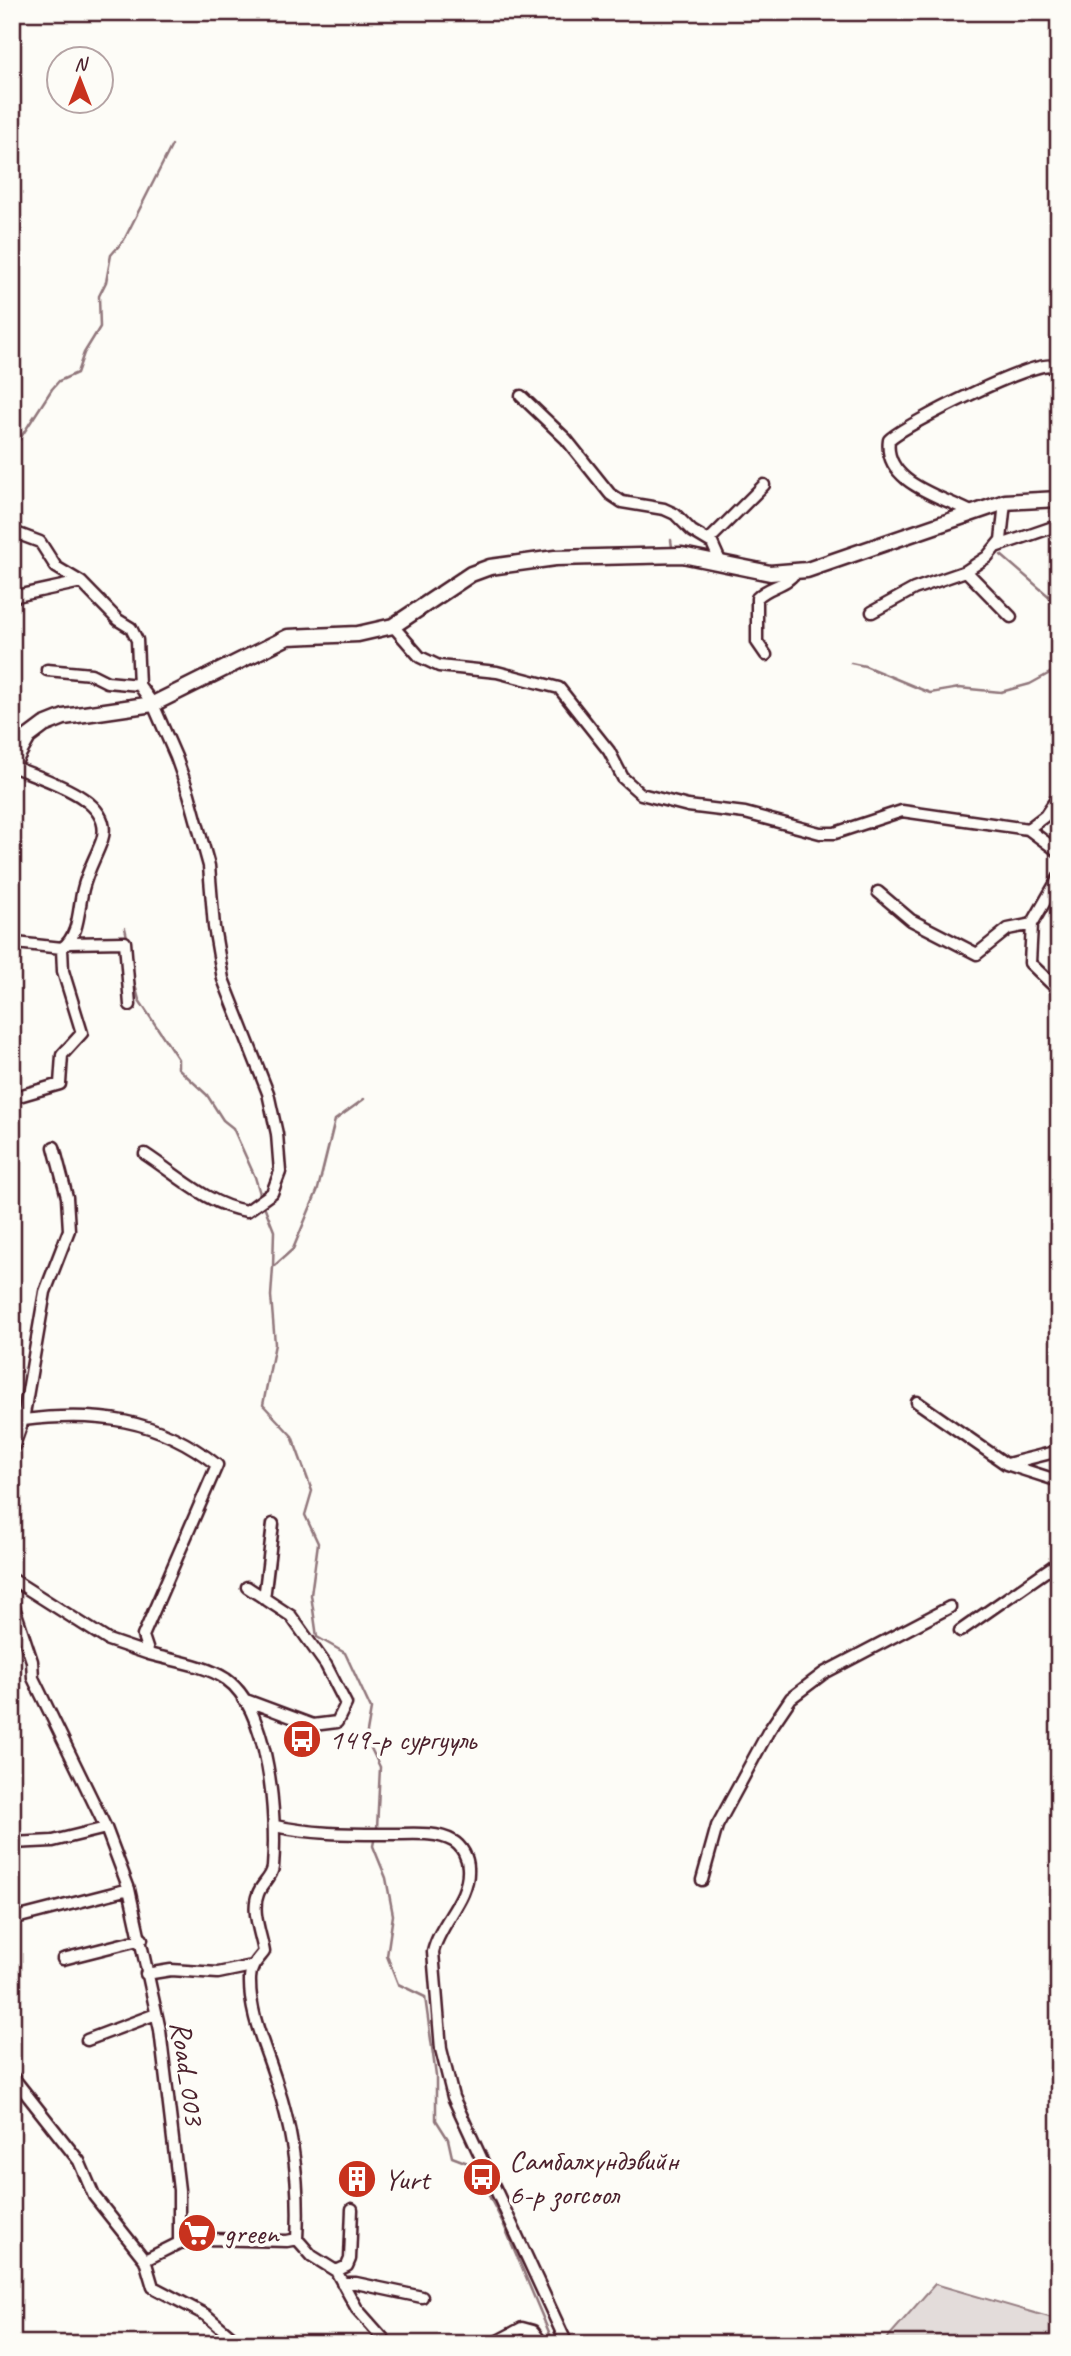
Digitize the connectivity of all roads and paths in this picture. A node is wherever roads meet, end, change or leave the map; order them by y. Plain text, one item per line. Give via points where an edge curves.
1 (1059, 378) edge
2 (521, 396) dead end
3 (764, 485) dead end
4 (1059, 499) edge
5 (1004, 502) junction
6 (971, 512) junction
7 (1059, 524) edge
8 (16, 533) dead end
9 (709, 540) junction
10 (999, 546) junction
11 (720, 561) junction
12 (796, 571) junction
13 (966, 571) junction
14 (81, 582) junction
15 (12, 597) edge
16 (872, 612) dead end
17 (1011, 617) dead end
18 (393, 626) junction
19 (766, 655) dead end
20 (47, 670) dead end
21 (139, 685) junction
22 (153, 704) junction
23 (12, 765) edge
24 (1059, 795) edge
25 (1028, 828) junction
26 (1059, 852) edge
27 (1059, 877) edge
28 (878, 892) dead end
29 (1032, 924) junction
30 (16, 943) dead end
31 (66, 945) junction
32 (1059, 991) edge
33 (130, 1005) dead end
34 (12, 1098) edge
35 (54, 1147) dead end
36 (145, 1154) dead end
37 (916, 1402) dead end
38 (23, 1420) junction
39 (12, 1451) edge
40 (1059, 1451) edge
41 (1006, 1464) junction
42 (1059, 1481) edge
43 (272, 1524) dead end
44 (1059, 1562) edge
45 (12, 1579) edge
46 (247, 1587) dead end
47 (264, 1599) junction
48 (950, 1606) dead end
49 (13, 1607) edge
50 (960, 1631) dead end
51 (149, 1654) junction
52 (243, 1699) junction
53 (275, 1826) junction
54 (106, 1828) junction
55 (12, 1843) edge
56 (702, 1880) dead end
57 (129, 1889) junction
58 (12, 1919) edge
59 (142, 1939) junction
60 (63, 1959) dead end
61 (252, 1966) junction
62 (146, 1974) junction
63 (156, 2014) junction
64 (87, 2040) dead end
65 (12, 2076) edge
66 (352, 2209) dead end
67 (297, 2239) junction
68 (179, 2243) junction
69 (145, 2260) junction
70 (336, 2272) junction
71 (342, 2283) junction
72 (422, 2297) dead end
73 (240, 2344) edge
74 (388, 2344) edge
75 (492, 2344) edge
76 (543, 2344) edge
77 (567, 2344) edge

1 - 6 street via 1048,364 980,388 889,440 888,457 899,475
2 - 9 street via 566,439 610,494 627,503 668,510
3 - 9 street
4 - 5 street
5 - 6 street
5 - 10 street
6 - 12 street
7 - 10 street
8 - 14 street via 40,542 56,567
9 - 11 street
10 - 13 street
11 - 12 street via 770,573
11 - 18 street via 682,555 555,558 490,568 471,574
12 - 19 street via 788,583 757,598 757,642
13 - 16 street via 914,589
13 - 17 street
14 - 15 street
14 - 21 street via 131,628 137,640
18 - 22 street via 358,634 288,637
18 - 25 street via 420,657 439,666 497,672 559,688 609,751 623,778 641,794 745,813 820,833 835,833 902,811
20 - 21 street
21 - 22 street
22 - 23 street via 64,717 44,725 28,737
22 - 36 street via 190,794 209,866 223,979 268,1093 280,1172 272,1193 247,1210 213,1199
23 - 31 street via 77,794 104,818 103,839 89,865 75,933
24 - 25 street via 1045,816
25 - 26 street
27 - 29 street
28 - 29 street via 911,920 977,954 1009,929
29 - 32 street via 1030,963
30 - 31 street
31 - 33 street via 125,942
31 - 34 street via 63,971 82,1034 62,1055 60,1084
35 - 38 street via 67,1197 69,1230 45,1292
37 - 41 street
38 - 39 street
38 - 51 street via 109,1417 173,1434 217,1465 143,1636
40 - 41 street
41 - 42 street
43 - 47 street
44 - 50 street
45 - 51 street via 108,1640
46 - 47 street
47 - 52 street via 290,1616 326,1665 346,1704 337,1722 313,1726
48 - 56 street via 824,1673 791,1698 717,1826
49 - 54 street, Road_003 via 32,1661 33,1678
51 - 52 street via 217,1673 230,1681
52 - 53 street via 272,1780
53 - 61 street via 273,1868 254,1906 264,1952
53 - 77 street via 302,1832 441,1837 453,1840 466,1857 464,1894 433,1952 446,2076 465,2127
54 - 55 street via 53,1841
54 - 57 street, Road_003
57 - 58 street
57 - 59 street, Road_003
59 - 60 street
59 - 62 street, Road_003
61 - 62 street via 218,1973 171,1970
61 - 67 street via 256,2024 278,2087 299,2185
62 - 63 street, Road_003
63 - 64 street
63 - 68 street, Road_003 via 179,2190
65 - 69 street via 79,2161 94,2196
66 - 70 street via 350,2259
67 - 68 street
67 - 70 street
68 - 69 street
69 - 73 street via 153,2287 206,2315
70 - 71 street
71 - 72 street
71 - 74 street via 357,2309
75 - 76 street via 522,2328 533,2331

